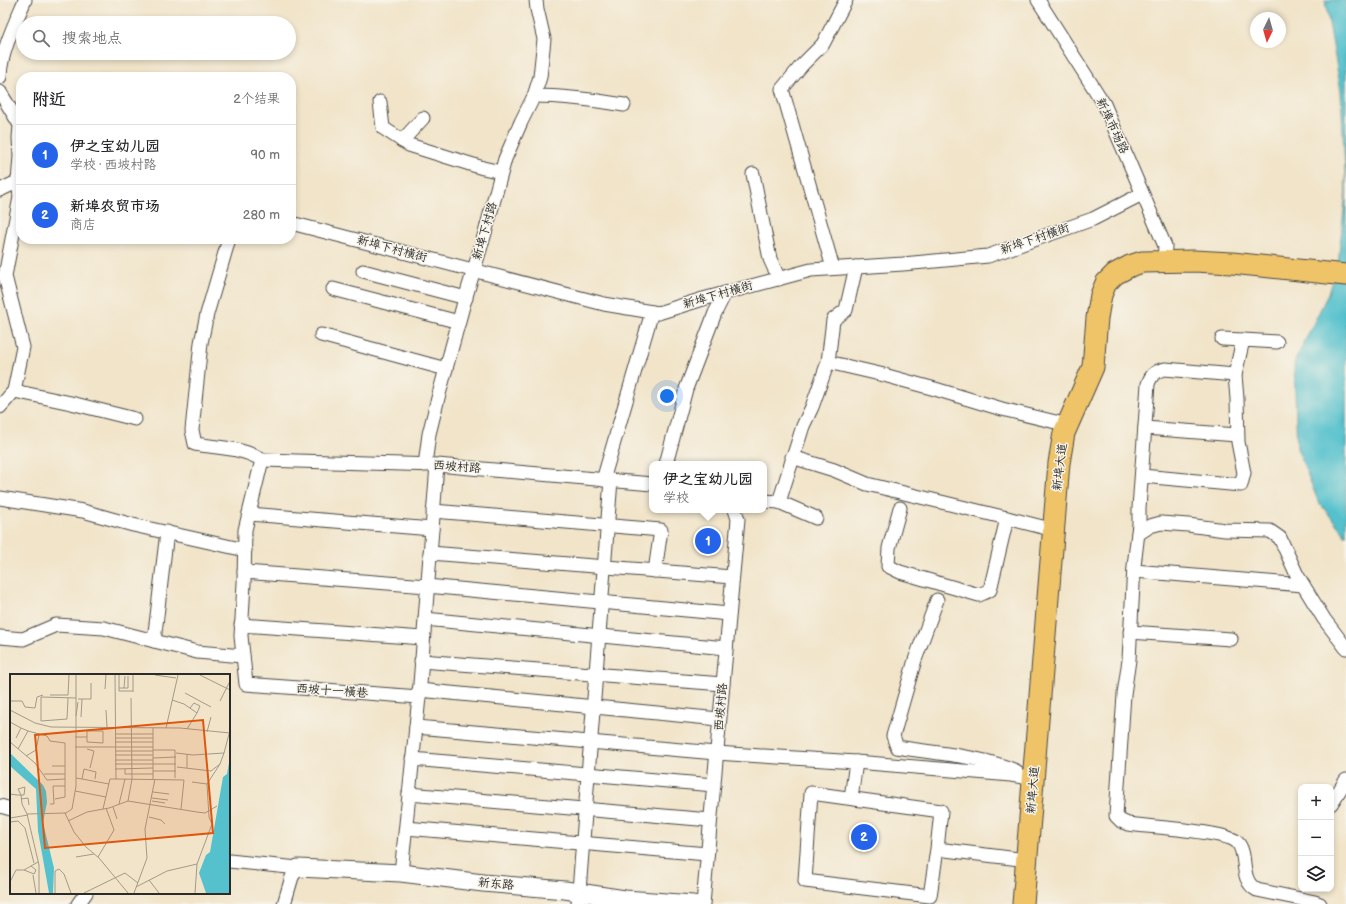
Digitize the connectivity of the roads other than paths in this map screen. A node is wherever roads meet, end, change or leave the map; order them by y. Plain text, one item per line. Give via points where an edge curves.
1 (25, 0) edge
2 (536, 0) edge
3 (846, 0) edge
4 (1038, 0) edge
5 (19, 16) edge
6 (16, 22) edge
7 (0, 77) edge
8 (0, 92) edge
9 (534, 96) junction
10 (380, 102) dead end
11 (624, 105) dead end
12 (16, 118) edge
13 (422, 118) dead end
14 (402, 141) junction
15 (501, 172) junction
16 (753, 174) dead end
17 (16, 182) edge
18 (0, 190) edge
19 (1142, 194) junction
20 (16, 218) edge
21 (296, 224) edge
22 (228, 244) edge
23 (1164, 261) junction
24 (1346, 264) edge
25 (1297, 266) junction
26 (856, 267) junction
27 (833, 268) junction
28 (363, 271) dead end
29 (474, 271) junction
30 (1346, 275) edge
31 (779, 278) junction
32 (333, 289) dead end
33 (725, 293) junction
34 (466, 298) junction
35 (652, 312) junction
36 (459, 322) junction
37 (321, 335) dead end
38 (1222, 339) dead end
39 (1242, 340) junction
40 (1277, 342) dead end
41 (828, 362) junction
42 (446, 369) junction
43 (1235, 375) junction
44 (14, 391) junction
45 (0, 407) edge
46 (136, 419) dead end
47 (1068, 425) junction
48 (1145, 428) junction
49 (1237, 436) junction
50 (792, 457) junction
51 (262, 460) junction
52 (667, 461) edge
53 (431, 465) junction
54 (1142, 476) junction
55 (607, 480) junction
56 (649, 484) edge
57 (0, 498) edge
58 (767, 501) edge
59 (779, 502) junction
60 (900, 508) dead end
61 (433, 511) junction
62 (736, 513) edge
63 (249, 514) junction
64 (816, 518) dead end
65 (1007, 518) junction
66 (608, 526) junction
67 (432, 528) junction
68 (1054, 530) junction
69 (167, 532) junction
70 (1138, 534) junction
71 (245, 550) junction
72 (430, 553) junction
73 (604, 567) junction
74 (655, 571) junction
75 (1134, 571) junction
76 (244, 572) junction
77 (732, 577) junction
78 (1303, 585) junction
79 (427, 586) junction
80 (937, 600) dead end
81 (602, 602) junction
82 (729, 614) junction
83 (425, 620) junction
84 (241, 624) junction
85 (1130, 632) junction
86 (599, 636) junction
87 (0, 638) edge
88 (423, 638) junction
89 (1231, 639) dead end
90 (154, 641) junction
91 (726, 648) junction
92 (1346, 648) edge
93 (243, 656) junction
94 (421, 661) junction
95 (596, 674) junction
96 (723, 684) junction
97 (419, 694) junction
98 (593, 707) junction
99 (720, 719) junction
100 (416, 727) junction
101 (591, 742) junction
102 (716, 753) junction
103 (412, 759) junction
104 (856, 762) junction
105 (588, 774) junction
106 (1034, 779) junction
107 (1346, 780) edge
108 (714, 786) junction
109 (409, 794) junction
110 (851, 798) junction
111 (1334, 799) edge
112 (0, 806) edge
113 (10, 809) edge
114 (585, 809) junction
115 (710, 820) junction
116 (406, 828) junction
117 (582, 843) junction
118 (937, 849) junction
119 (707, 854) junction
120 (1027, 860) junction
121 (230, 861) edge
122 (298, 868) junction
123 (401, 873) junction
124 (85, 894) edge
125 (578, 898) edge
126 (1317, 898) edge
127 (1294, 901) edge
128 (78, 904) edge
129 (284, 904) edge
130 (693, 904) edge
131 (703, 904) edge
132 (1023, 904) edge

1 - 5 street
2 - 9 street, 新埠下村路 via 544,39 540,77
3 - 27 street via 823,44 782,89
4 - 19 street, 新埠市场路 via 1104,104
6 - 7 street via 0,67
8 - 12 street
9 - 11 street via 590,99
9 - 15 street, 新埠下村路
10 - 14 street via 383,128
13 - 14 street
14 - 15 street
15 - 29 street, 新埠下村路
16 - 31 street via 770,259
17 - 18 street
19 - 23 street, 新埠市场路 via 1165,246
19 - 26 street, 新埠下村横街 via 1093,219 988,256
20 - 44 street via 5,276 23,347
21 - 29 street, 新埠下村横街
22 - 51 street via 201,344 192,430 195,444 230,448 252,454
23 - 25 main road, 新埠大道
23 - 47 main road, 新埠大道 via 1136,263 1115,274 1106,283 1098,308 1093,367
24 - 25 main road, 新埠大道
25 - 30 main road, 新埠大道
26 - 27 street, 新埠下村横街
26 - 41 street via 846,310 833,320
27 - 31 street, 新埠下村横街 via 811,270
28 - 34 street
29 - 34 street, 新埠下村路
29 - 35 street, 新埠下村横街 via 604,304
31 - 33 street, 新埠下村横街
32 - 36 street
33 - 35 street, 新埠下村横街 via 658,313
33 - 52 street via 686,389
34 - 36 street, 新埠下村路
35 - 55 street
36 - 42 street, 新埠下村路
37 - 42 street
38 - 39 street
39 - 40 street
39 - 43 street
41 - 47 street
41 - 50 street
42 - 53 street, 新埠下村路 via 429,434
43 - 48 street via 1157,370 1148,384
43 - 49 street
44 - 45 street
44 - 46 street
47 - 68 main road, 新埠大道 via 1064,433 1059,463
48 - 49 street
48 - 54 street
49 - 54 street via 1244,473 1241,485
50 - 59 street
50 - 65 street via 867,484
51 - 53 street, 西坡村路
51 - 63 street
53 - 55 street, 西坡村路
53 - 61 street, 新埠下村路
54 - 70 street
55 - 56 street, 西坡村路
55 - 66 street
57 - 69 street via 82,511
58 - 59 street
59 - 64 street
60 - 65 street via 888,566 900,572 979,595 990,590
61 - 66 street
61 - 67 street, 新埠下村路
62 - 77 street, 西坡村路 via 738,519
63 - 67 street
63 - 71 street via 245,530
65 - 68 street
66 - 73 street
66 - 74 street via 661,530
67 - 72 street, 新埠下村路
68 - 106 main road, 新埠大道
69 - 71 street
69 - 90 street
70 - 75 street
70 - 78 street via 1150,526 1161,523 1208,529 1270,532 1280,538
71 - 76 street
72 - 73 street
72 - 79 street, 新埠下村路
73 - 74 street
73 - 81 street
74 - 77 street
75 - 78 street
75 - 85 street
76 - 79 street
76 - 84 street
77 - 82 street, 西坡村路
78 - 92 street
79 - 81 street
79 - 83 street, 新埠下村路
80 - 106 street via 915,660 893,736 898,747 1000,764
81 - 82 street
81 - 86 street
82 - 91 street, 西坡村路
83 - 86 street
83 - 88 street, 新埠下村路
84 - 88 street
84 - 93 street
85 - 89 street
85 - 127 street via 1116,816 1128,824 1191,831 1237,842 1244,858 1250,887
86 - 91 street
86 - 95 street
87 - 90 street via 23,639 56,625 104,628
88 - 94 street, 新埠下村路
90 - 93 street via 197,652
91 - 96 street, 西坡村路
93 - 97 street, 西坡十一横巷 via 246,684
94 - 95 street
94 - 97 street, 新埠下村路
95 - 96 street
95 - 98 street
96 - 99 street, 西坡村路
97 - 98 street, 西坡十一横巷
97 - 100 street, 新埠下村路
98 - 99 street, 西坡十一横巷
98 - 101 street
99 - 102 street, 西坡村路
100 - 101 street
100 - 103 street, 新埠下村路
101 - 102 street
101 - 105 street
102 - 104 street
102 - 108 street, 西坡村路
103 - 105 street
103 - 109 street, 新埠下村路
104 - 106 street
104 - 110 street
105 - 108 street
105 - 114 street
106 - 120 main road, 新埠大道
107 - 111 street
108 - 115 street, 西坡村路
109 - 114 street
109 - 116 street, 新埠下村路
110 - 118 street via 941,811
110 - 118 street via 811,793 805,881 930,896
112 - 113 street
114 - 115 street
114 - 117 street
115 - 119 street, 西坡村路
116 - 117 street
116 - 123 street, 新埠下村路
117 - 119 street
117 - 125 street
118 - 120 street
119 - 131 street, 西坡村路
120 - 132 main road, 新埠大道
121 - 122 street
122 - 123 street, 新东路
122 - 129 street via 292,877
123 - 125 street, 新东路
124 - 128 street
125 - 130 street, 新东路
126 - 127 street

